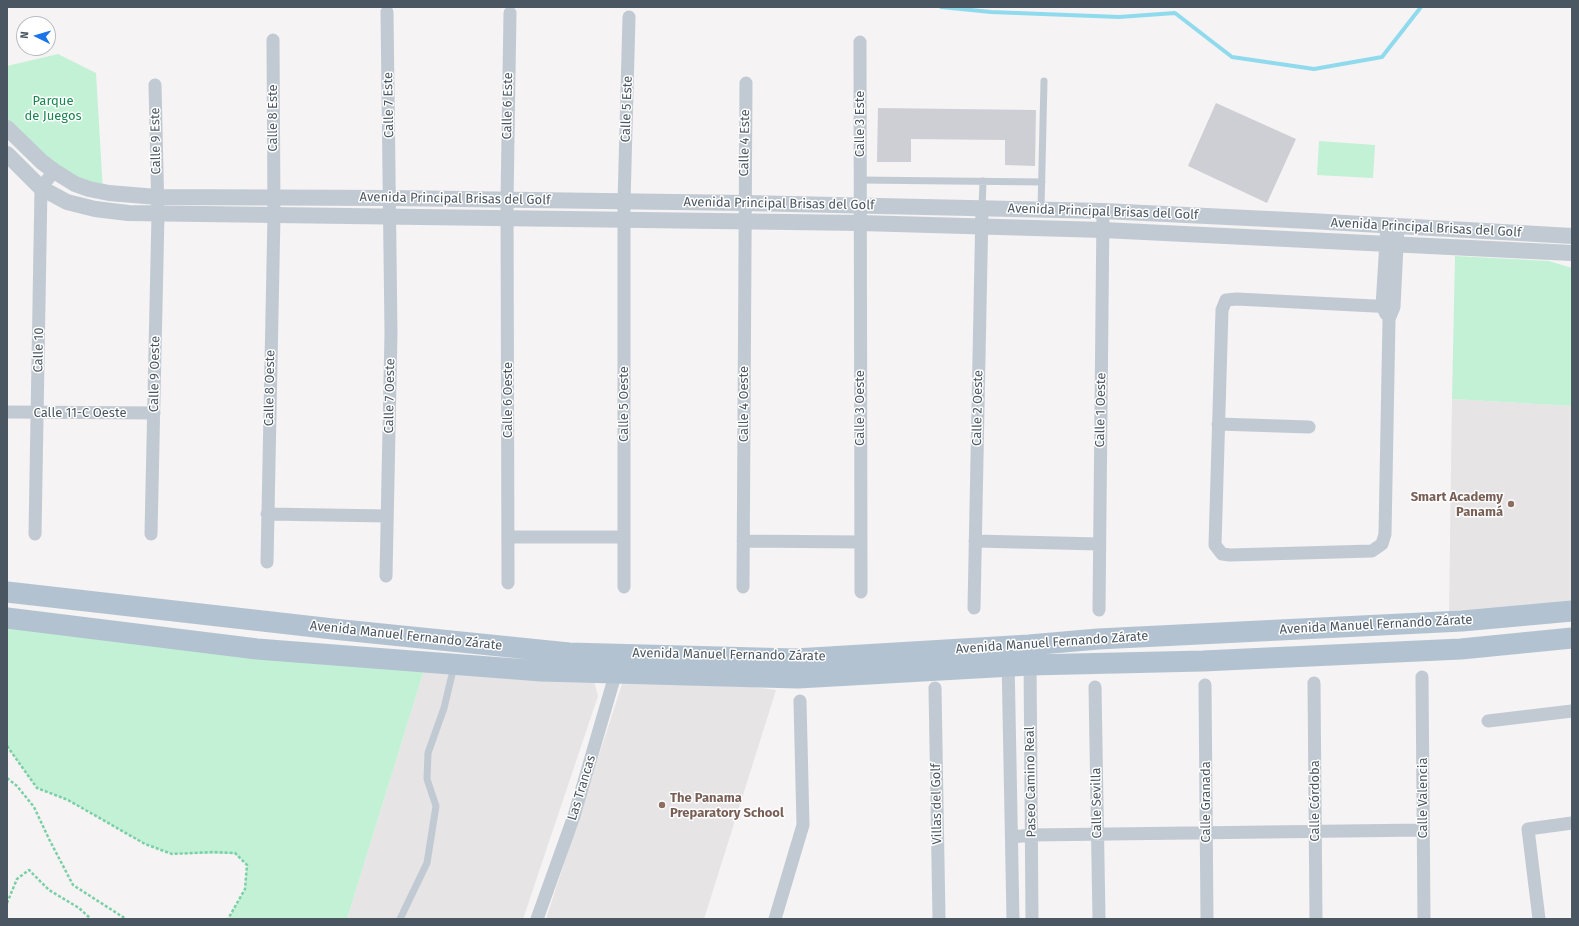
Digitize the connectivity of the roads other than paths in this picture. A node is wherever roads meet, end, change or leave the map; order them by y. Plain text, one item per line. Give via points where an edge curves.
1 (387, 12) dead end
2 (510, 13) dead end
3 (629, 17) dead end
4 (273, 40) dead end
5 (860, 42) dead end
6 (1044, 81) dead end
7 (746, 83) dead end
8 (155, 85) dead end
9 (7, 128) edge
10 (7, 154) edge
11 (54, 172) junction
12 (860, 180) junction
13 (983, 181) junction
14 (1042, 182) junction
15 (42, 188) junction
16 (157, 197) junction
17 (274, 197) junction
18 (390, 198) junction
19 (507, 200) junction
20 (624, 202) junction
21 (745, 203) junction
22 (860, 205) junction
23 (982, 208) junction
24 (1041, 210) junction
25 (1103, 211) junction
26 (158, 214) junction
27 (274, 214) junction
28 (390, 216) junction
29 (507, 218) junction
30 (624, 220) junction
31 (745, 222) junction
32 (861, 223) junction
33 (1393, 225) junction
34 (982, 226) junction
35 (1103, 230) junction
36 (1572, 236) edge
37 (1392, 243) junction
38 (1572, 253) edge
39 (1388, 306) junction
40 (7, 412) edge
41 (38, 412) junction
42 (154, 413) junction
43 (1218, 424) junction
44 (1309, 427) dead end
45 (267, 514) junction
46 (387, 516) junction
47 (35, 534) dead end
48 (151, 534) dead end
49 (508, 537) junction
50 (624, 537) junction
51 (743, 541) junction
52 (975, 541) junction
53 (860, 542) junction
54 (1100, 544) junction
55 (267, 562) dead end
56 (386, 576) dead end
57 (508, 583) dead end
58 (624, 587) dead end
59 (743, 587) dead end
60 (7, 592) edge
61 (861, 592) dead end
62 (974, 608) dead end
63 (1099, 610) dead end
64 (1572, 611) edge
65 (7, 618) edge
66 (1572, 638) edge
67 (1030, 655) junction
68 (1008, 656) junction
69 (616, 663) junction
70 (454, 664) junction
71 (1422, 677) dead end
72 (1314, 683) dead end
73 (1205, 685) dead end
74 (1095, 687) dead end
75 (935, 688) dead end
76 (800, 701) dead end
77 (1572, 711) edge
78 (1488, 721) dead end
79 (1572, 823) edge
80 (1423, 830) junction
81 (1315, 832) junction
82 (1206, 834) junction
83 (1032, 835) junction
84 (1098, 835) junction
85 (1012, 837) junction
86 (400, 919) edge
87 (537, 919) edge
88 (775, 919) edge
89 (939, 919) edge
90 (1013, 919) edge
91 (1032, 919) edge
92 (1099, 919) edge
93 (1207, 919) edge
94 (1316, 919) edge
95 (1424, 919) edge
96 (1539, 919) edge

1 - 18 street, Calle 7 Este
2 - 19 street, Calle 6 Este
3 - 20 street, Calle 5 Este
4 - 17 street, Calle 8 Este
5 - 12 street, Calle 3 Este
6 - 14 lane
7 - 21 street, Calle 4 Este
8 - 16 street, Calle 9 Este
9 - 11 street, Avenida Principal Brisas del Golf
10 - 15 street, Avenida Principal Brisas del Golf
11 - 15 street
11 - 16 street, Avenida Principal Brisas del Golf via 75,184 109,194
12 - 13 lane
12 - 22 street, Calle 3 Este
13 - 14 lane
13 - 23 lane
14 - 24 lane
15 - 26 street, Avenida Principal Brisas del Golf via 67,202 95,209
15 - 41 street, Calle 10
16 - 17 street, Avenida Principal Brisas del Golf
16 - 26 street, Calle 9 Este
17 - 18 street, Avenida Principal Brisas del Golf
17 - 27 street, Calle 8 Este
18 - 19 street, Avenida Principal Brisas del Golf
18 - 28 street, Calle 7 Este
19 - 20 street, Avenida Principal Brisas del Golf
19 - 29 street, Calle 6 Este
20 - 21 street, Avenida Principal Brisas del Golf
20 - 30 street, Calle 5 Este
21 - 22 street, Avenida Principal Brisas del Golf
21 - 31 street, Calle 4 Este
22 - 23 street, Avenida Principal Brisas del Golf
22 - 32 street, Calle 3 Oeste
23 - 24 street, Avenida Principal Brisas del Golf
23 - 34 street, Calle 2 Oeste
24 - 25 street, Avenida Principal Brisas del Golf
25 - 33 street, Avenida Principal Brisas del Golf
25 - 35 street, Calle 1 Oeste
26 - 27 street, Avenida Principal Brisas del Golf
26 - 42 street, Calle 9 Oeste
27 - 28 street, Avenida Principal Brisas del Golf
27 - 45 street, Calle 8 Oeste
28 - 29 street, Avenida Principal Brisas del Golf
28 - 46 street, Calle 7 Oeste via 391,333
29 - 30 street, Avenida Principal Brisas del Golf
29 - 49 street, Calle 6 Oeste
30 - 31 street, Avenida Principal Brisas del Golf
30 - 50 street, Calle 5 Oeste
31 - 32 street, Avenida Principal Brisas del Golf
31 - 51 street, Calle 4 Oeste
32 - 34 street, Avenida Principal Brisas del Golf
32 - 53 street, Calle 3 Oeste
33 - 36 street, Avenida Principal Brisas del Golf
33 - 37 street
34 - 35 street, Avenida Principal Brisas del Golf
34 - 52 street, Calle 2 Oeste
35 - 37 street, Avenida Principal Brisas del Golf
35 - 54 street, Calle 1 Oeste
37 - 38 street, Avenida Principal Brisas del Golf
37 - 39 street
39 - 43 street via 1226,300 1222,310
39 - 43 street via 1385,534 1382,544 1372,550 1222,554 1215,545
40 - 41 street, Calle 11-C Oeste
41 - 42 street, Calle 11-C Oeste
41 - 47 street, Calle 10
42 - 48 street, Calle 9 Oeste
43 - 44 street
45 - 46 street
45 - 55 street, Calle 8 Oeste
46 - 56 street, Calle 7 Oeste
49 - 50 street
49 - 57 street, Calle 6 Oeste
50 - 58 street, Calle 5 Oeste
51 - 53 street
51 - 59 street, Calle 4 Oeste
52 - 54 street
52 - 62 street, Calle 2 Oeste
53 - 61 street, Calle 3 Oeste
54 - 63 street, Calle 1 Oeste
60 - 69 main road, Avenida Manuel Fernando Zárate via 569,653
64 - 67 main road, Avenida Manuel Fernando Zárate via 1462,621 1098,639
65 - 70 main road, Avenida Manuel Fernando Zárate via 257,650
66 - 67 main road, Avenida Manuel Fernando Zárate via 1461,649 1203,661
67 - 68 main road, Avenida Manuel Fernando Zárate
67 - 83 street, Paseo Camino Real
68 - 69 main road, Avenida Manuel Fernando Zárate via 798,678
68 - 85 street, Paseo Camino Real
69 - 70 main road, Avenida Manuel Fernando Zárate via 541,671
69 - 87 street, Las Trancas via 574,816
70 - 86 lane via 444,708 428,752 427,779 436,806 428,863
71 - 80 street, Calle Valencia
72 - 81 street, Calle Córdoba
73 - 82 street, Calle Granada
74 - 84 street, Calle Sevilla
75 - 89 street, Villas del Golf
76 - 88 street via 803,825
77 - 78 street
79 - 96 street via 1528,829
80 - 81 street
80 - 95 street, Calle Valencia
81 - 82 street
81 - 94 street, Calle Córdoba
82 - 84 street
82 - 93 street, Calle Granada
83 - 84 street
83 - 85 street
83 - 91 street, Paseo Camino Real
84 - 92 street, Calle Sevilla
85 - 90 street, Paseo Camino Real

